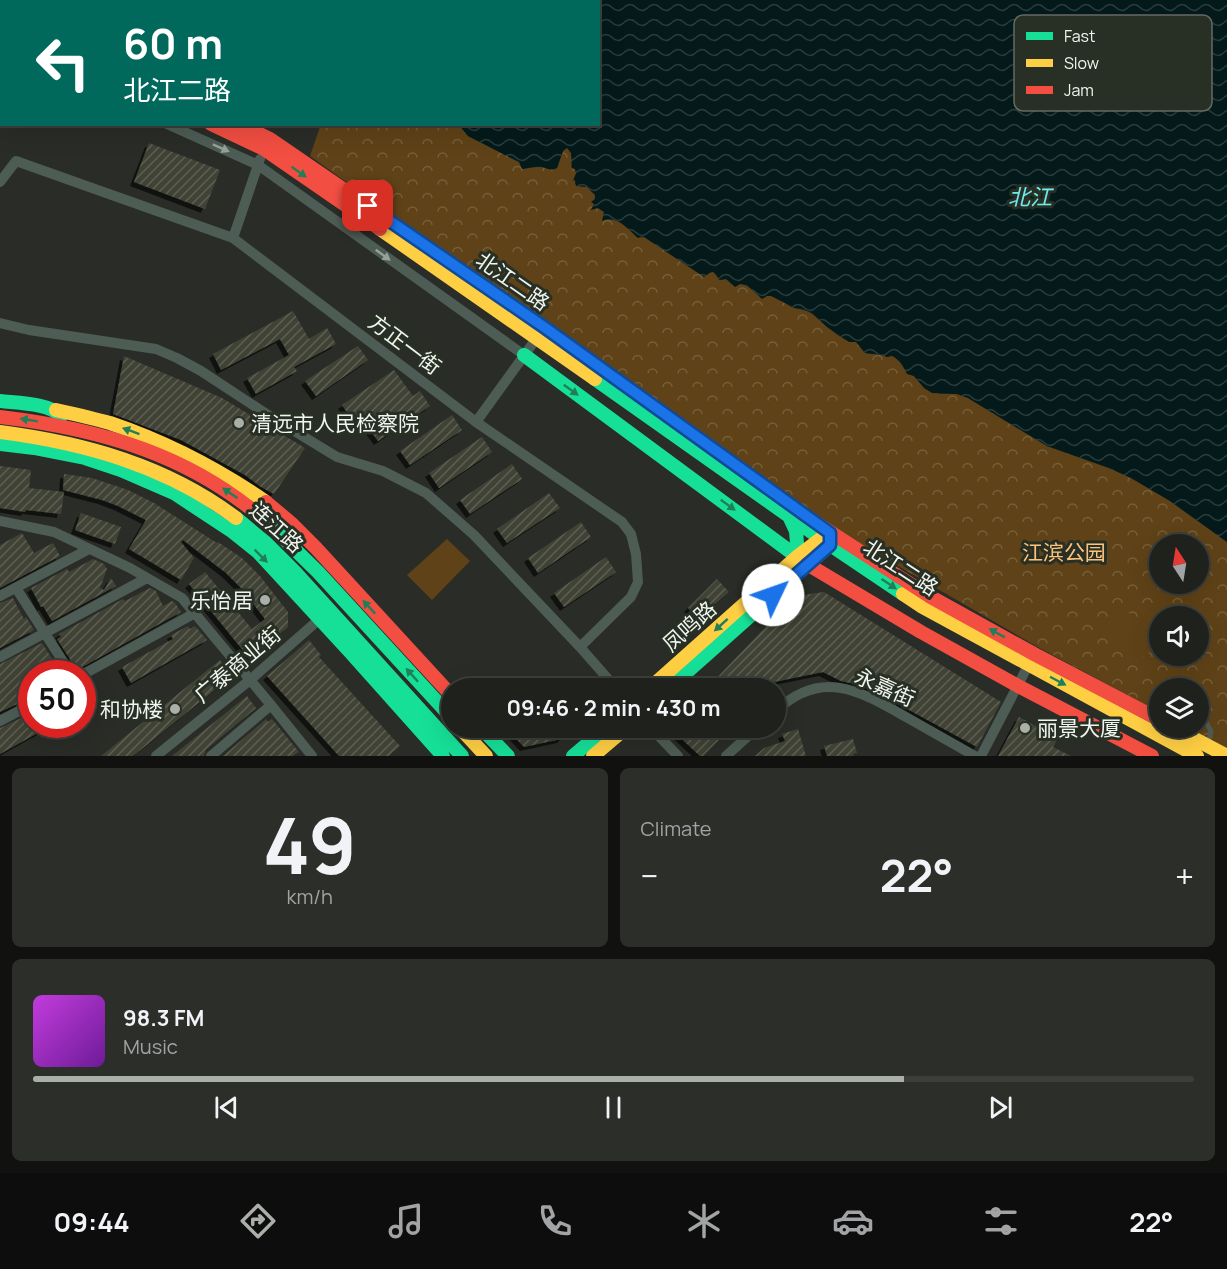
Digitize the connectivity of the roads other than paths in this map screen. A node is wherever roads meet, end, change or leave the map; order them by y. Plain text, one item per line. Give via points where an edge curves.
1 (171, 126) edge
2 (217, 126) edge
3 (242, 126) edge
4 (267, 144) junction
5 (258, 165) junction
6 (0, 182) edge
7 (233, 238) junction
8 (0, 323) edge
9 (540, 332) junction
10 (524, 355) junction
11 (0, 401) edge
12 (56, 410) junction
13 (0, 417) edge
14 (476, 422) junction
15 (70, 427) junction
16 (0, 432) edge
17 (0, 444) edge
18 (789, 516) junction
19 (0, 521) edge
20 (826, 539) junction
21 (89, 549) junction
22 (850, 558) junction
23 (803, 560) junction
24 (147, 578) junction
25 (16, 588) junction
26 (0, 596) edge
27 (342, 599) junction
28 (195, 613) junction
29 (325, 615) junction
30 (341, 624) junction
31 (45, 632) junction
32 (580, 647) junction
33 (352, 654) junction
34 (0, 657) edge
35 (1031, 659) junction
36 (62, 660) edge
37 (96, 667) edge
38 (607, 678) edge
39 (662, 678) edge
40 (679, 678) edge
41 (250, 680) junction
42 (441, 684) edge
43 (1018, 686) junction
44 (786, 701) edge
45 (272, 705) junction
46 (441, 706) edge
47 (18, 711) edge
48 (1149, 715) edge
49 (0, 721) edge
50 (469, 738) edge
51 (491, 738) edge
52 (594, 738) edge
53 (614, 738) edge
54 (661, 738) edge
55 (746, 738) edge
56 (1193, 738) edge
57 (1209, 738) edge
58 (1207, 745) junction
59 (307, 754) edge
60 (156, 756) edge
61 (211, 756) edge
62 (443, 756) edge
63 (462, 756) edge
64 (486, 756) edge
65 (508, 756) edge
66 (573, 756) edge
67 (593, 756) edge
68 (678, 756) edge
69 (726, 756) edge
70 (975, 756) edge
71 (981, 756) edge
72 (1152, 756) edge
73 (1197, 756) edge
74 (1227, 756) edge

1 -> 5 street, 北江二路
2 - 4 main road, 北江二路
3 - 4 main road, 北江二路
4 - 5 street
4 - 9 main road, 北江二路
5 - 7 street
5 -> 10 street, 北江二路
6 - 7 street, 方正一街 via 16,161
7 - 14 street, 方正一街
8 - 32 street via 156,348 201,371 337,457 382,471 426,493 474,535
9 - 10 street
9 - 18 main road, 北江二路
9 - 20 main road, 北江二路 via 660,412
10 - 14 street
10 -> 23 main road, 北江二路
11 - 12 main road, 连江路
12 - 15 main road
42 -> 12 main road, 连江路 via 316,548 267,503 176,449 109,423
15 -> 13 main road, 连江路
14 - 32 street, 方正一街 via 622,522 631,534 638,582 631,597
27 -> 15 main road, 连江路 via 266,521 231,493 160,454
16 - 29 main road, 连江路 via 68,442 115,455 187,487 217,504 267,543
17 -> 29 main road, 连江路 via 86,458 174,493 258,552
18 - 20 main road, 北江二路
18 - 23 main road
19 - 21 street via 54,532
20 - 22 main road, 北江二路
20 - 23 main road, 凤鸣路
35 -> 20 main road, 北江二路
21 - 24 street
21 - 25 street
22 - 23 main road
22 -> 35 main road, 北江二路 via 921,606
23 -> 39 main road, 凤鸣路
23 - 40 main road, 凤鸣路
23 - 43 main road, 北江二路
24 - 28 street via 182,598
24 - 31 street
25 - 26 street
25 - 31 street
27 - 29 street, 广泰商业街
46 -> 27 main road, 连江路
28 - 37 street
28 - 41 street
29 - 30 main road, 连江路
29 - 33 main road, 连江路
29 - 41 street, 广泰商业街
30 - 33 main road
30 - 63 main road, 连江路
31 - 34 street
31 - 36 street
32 - 38 street
33 - 62 main road, 连江路
35 - 43 street
35 - 48 main road, 北江二路
35 -> 73 main road, 北江二路
41 - 45 street
41 - 60 street, 广泰商业街
43 - 71 street
43 - 72 main road, 北江二路
44 - 70 street, 永嘉街 via 822,687 842,687 877,700
45 - 59 street
45 - 61 street
47 - 49 street
50 - 64 main road
51 - 65 main road
52 - 66 main road
53 - 67 main road
54 - 68 street
55 - 69 street
56 - 58 main road
57 - 58 lane
58 - 74 main road

